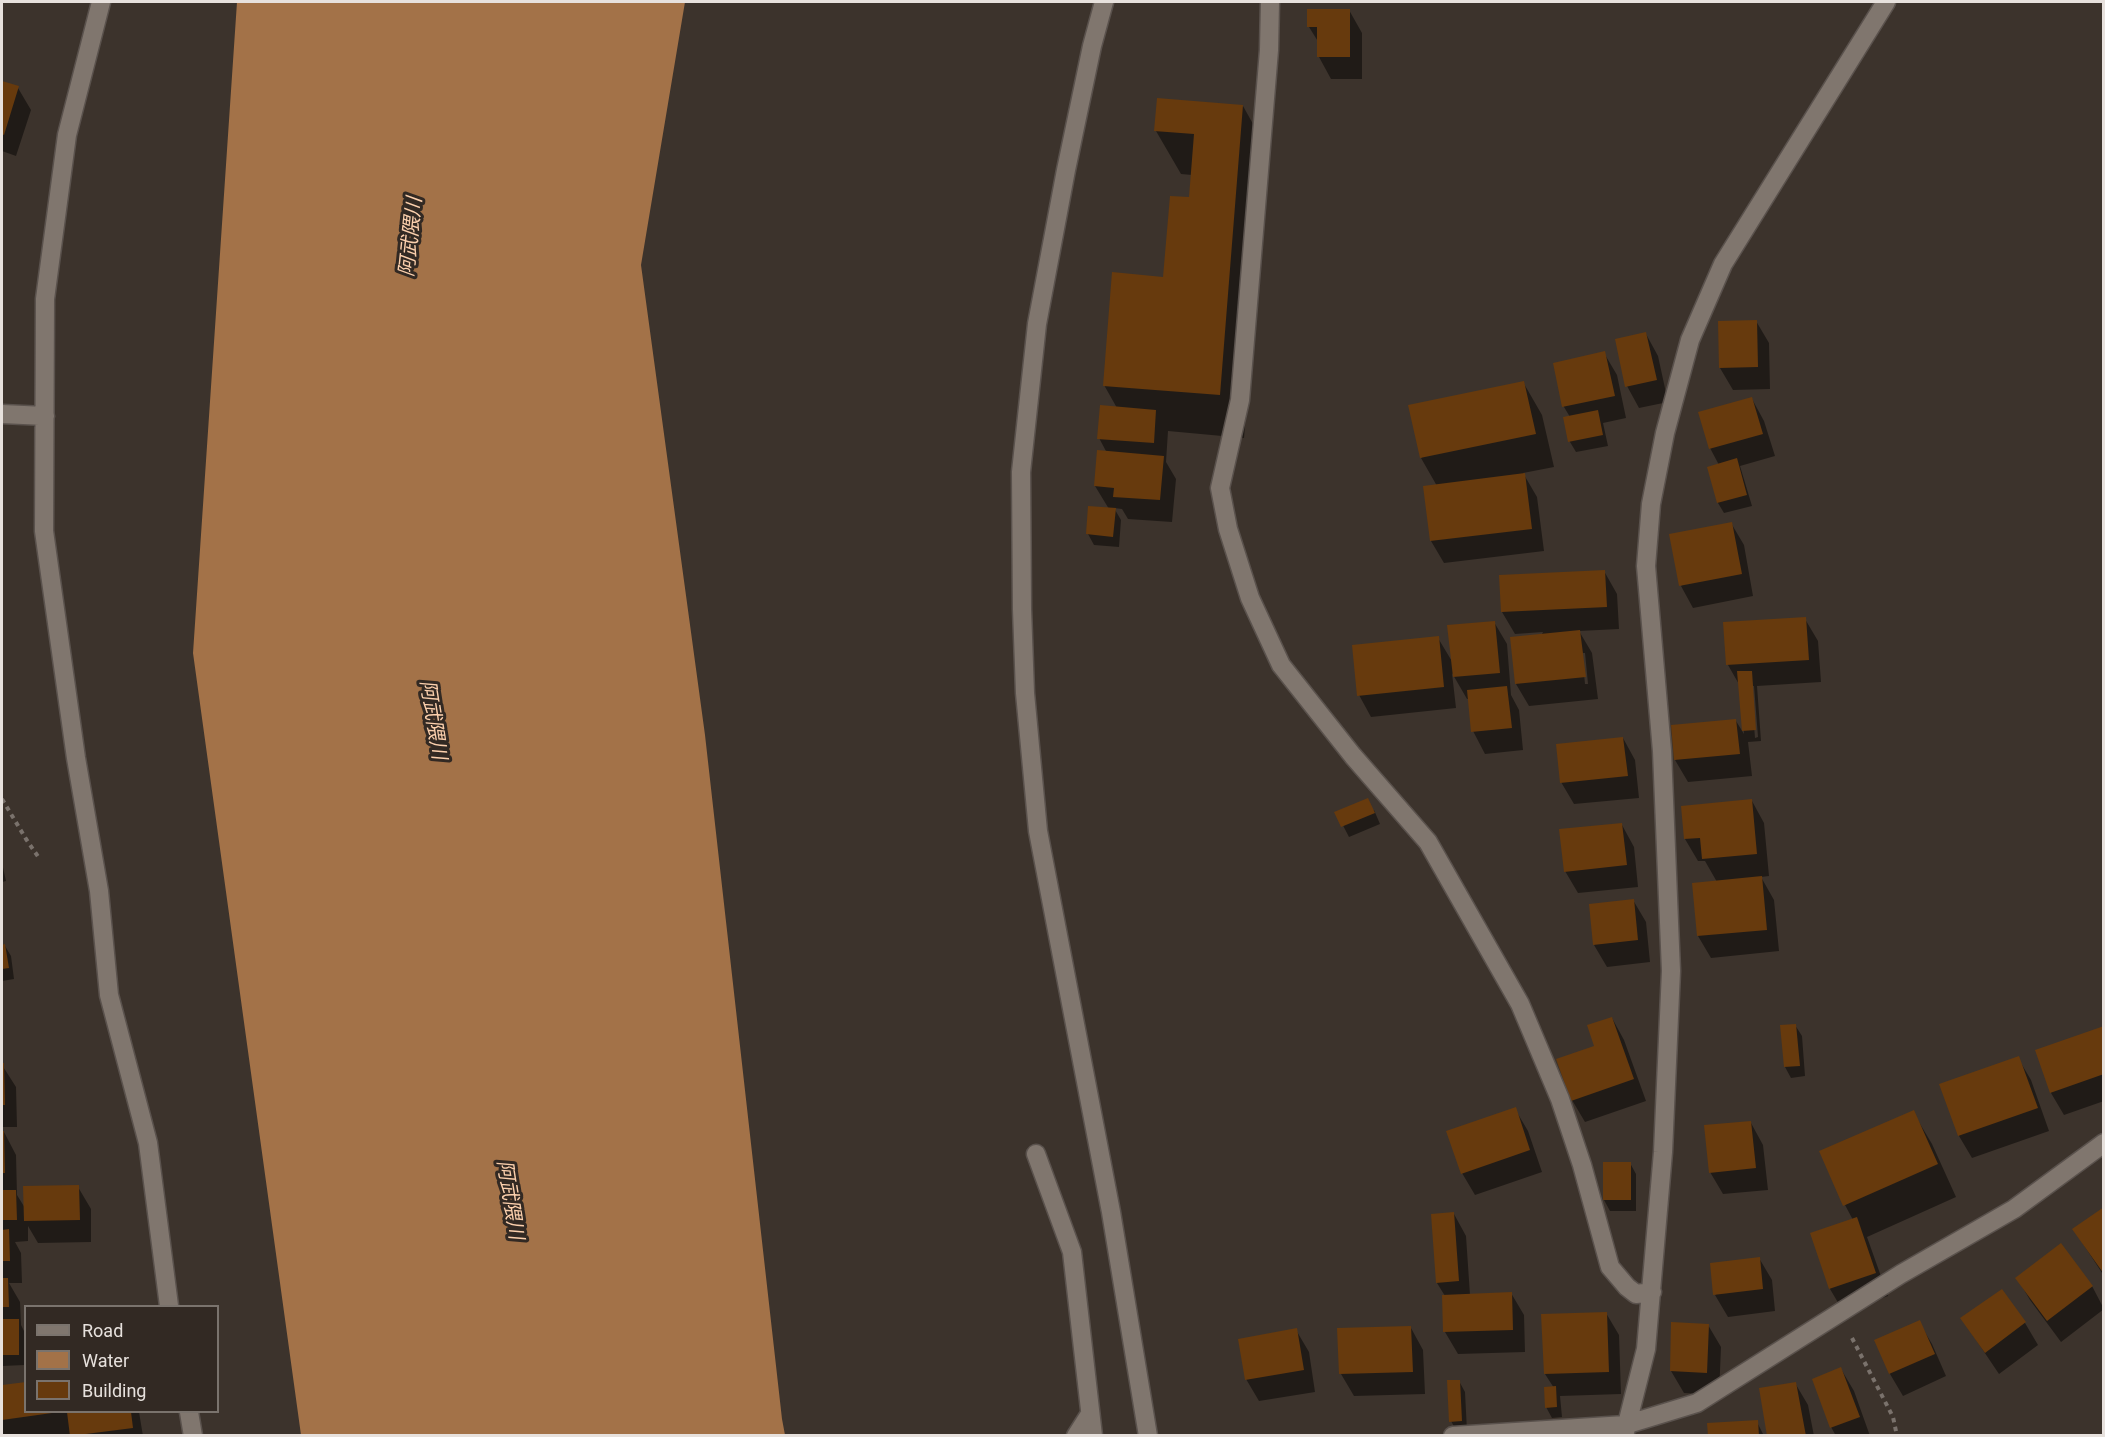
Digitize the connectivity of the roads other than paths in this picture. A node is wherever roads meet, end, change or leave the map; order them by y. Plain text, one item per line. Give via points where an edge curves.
1 (101, 2) edge
2 (1104, 2) edge
3 (1270, 2) edge
4 (1886, 2) edge
5 (2, 414) edge
6 (45, 416) junction
7 (2103, 1143) edge
8 (1036, 1154) dead end
9 (1652, 1292) junction
10 (169, 1305) edge
11 (189, 1413) edge
12 (1090, 1414) junction
13 (1624, 1430) edge
14 (193, 1436) edge
15 (1076, 1436) edge
16 (1093, 1436) edge
17 (1148, 1436) edge
18 (1453, 1436) edge

1 - 6 street via 67,135 45,299
2 - 17 street via 1073,136 1037,324 1022,472 1022,619 1038,831 1111,1212
3 - 9 street via 1240,400 1220,488 1228,529 1250,598 1281,665 1428,842 1486,941 1520,1005 1560,1099 1610,1267 1636,1294
4 - 9 street via 1723,264 1690,340 1651,504 1646,566 1662,751 1671,971
5 - 6 street
6 - 10 street via 44,531 99,891 109,995 148,1143
7 - 13 street via 2014,1209 1901,1274 1698,1403
8 - 12 street via 1072,1252
9 - 13 street via 1646,1349
11 - 14 street
12 - 15 street
12 - 16 street
13 - 18 street

